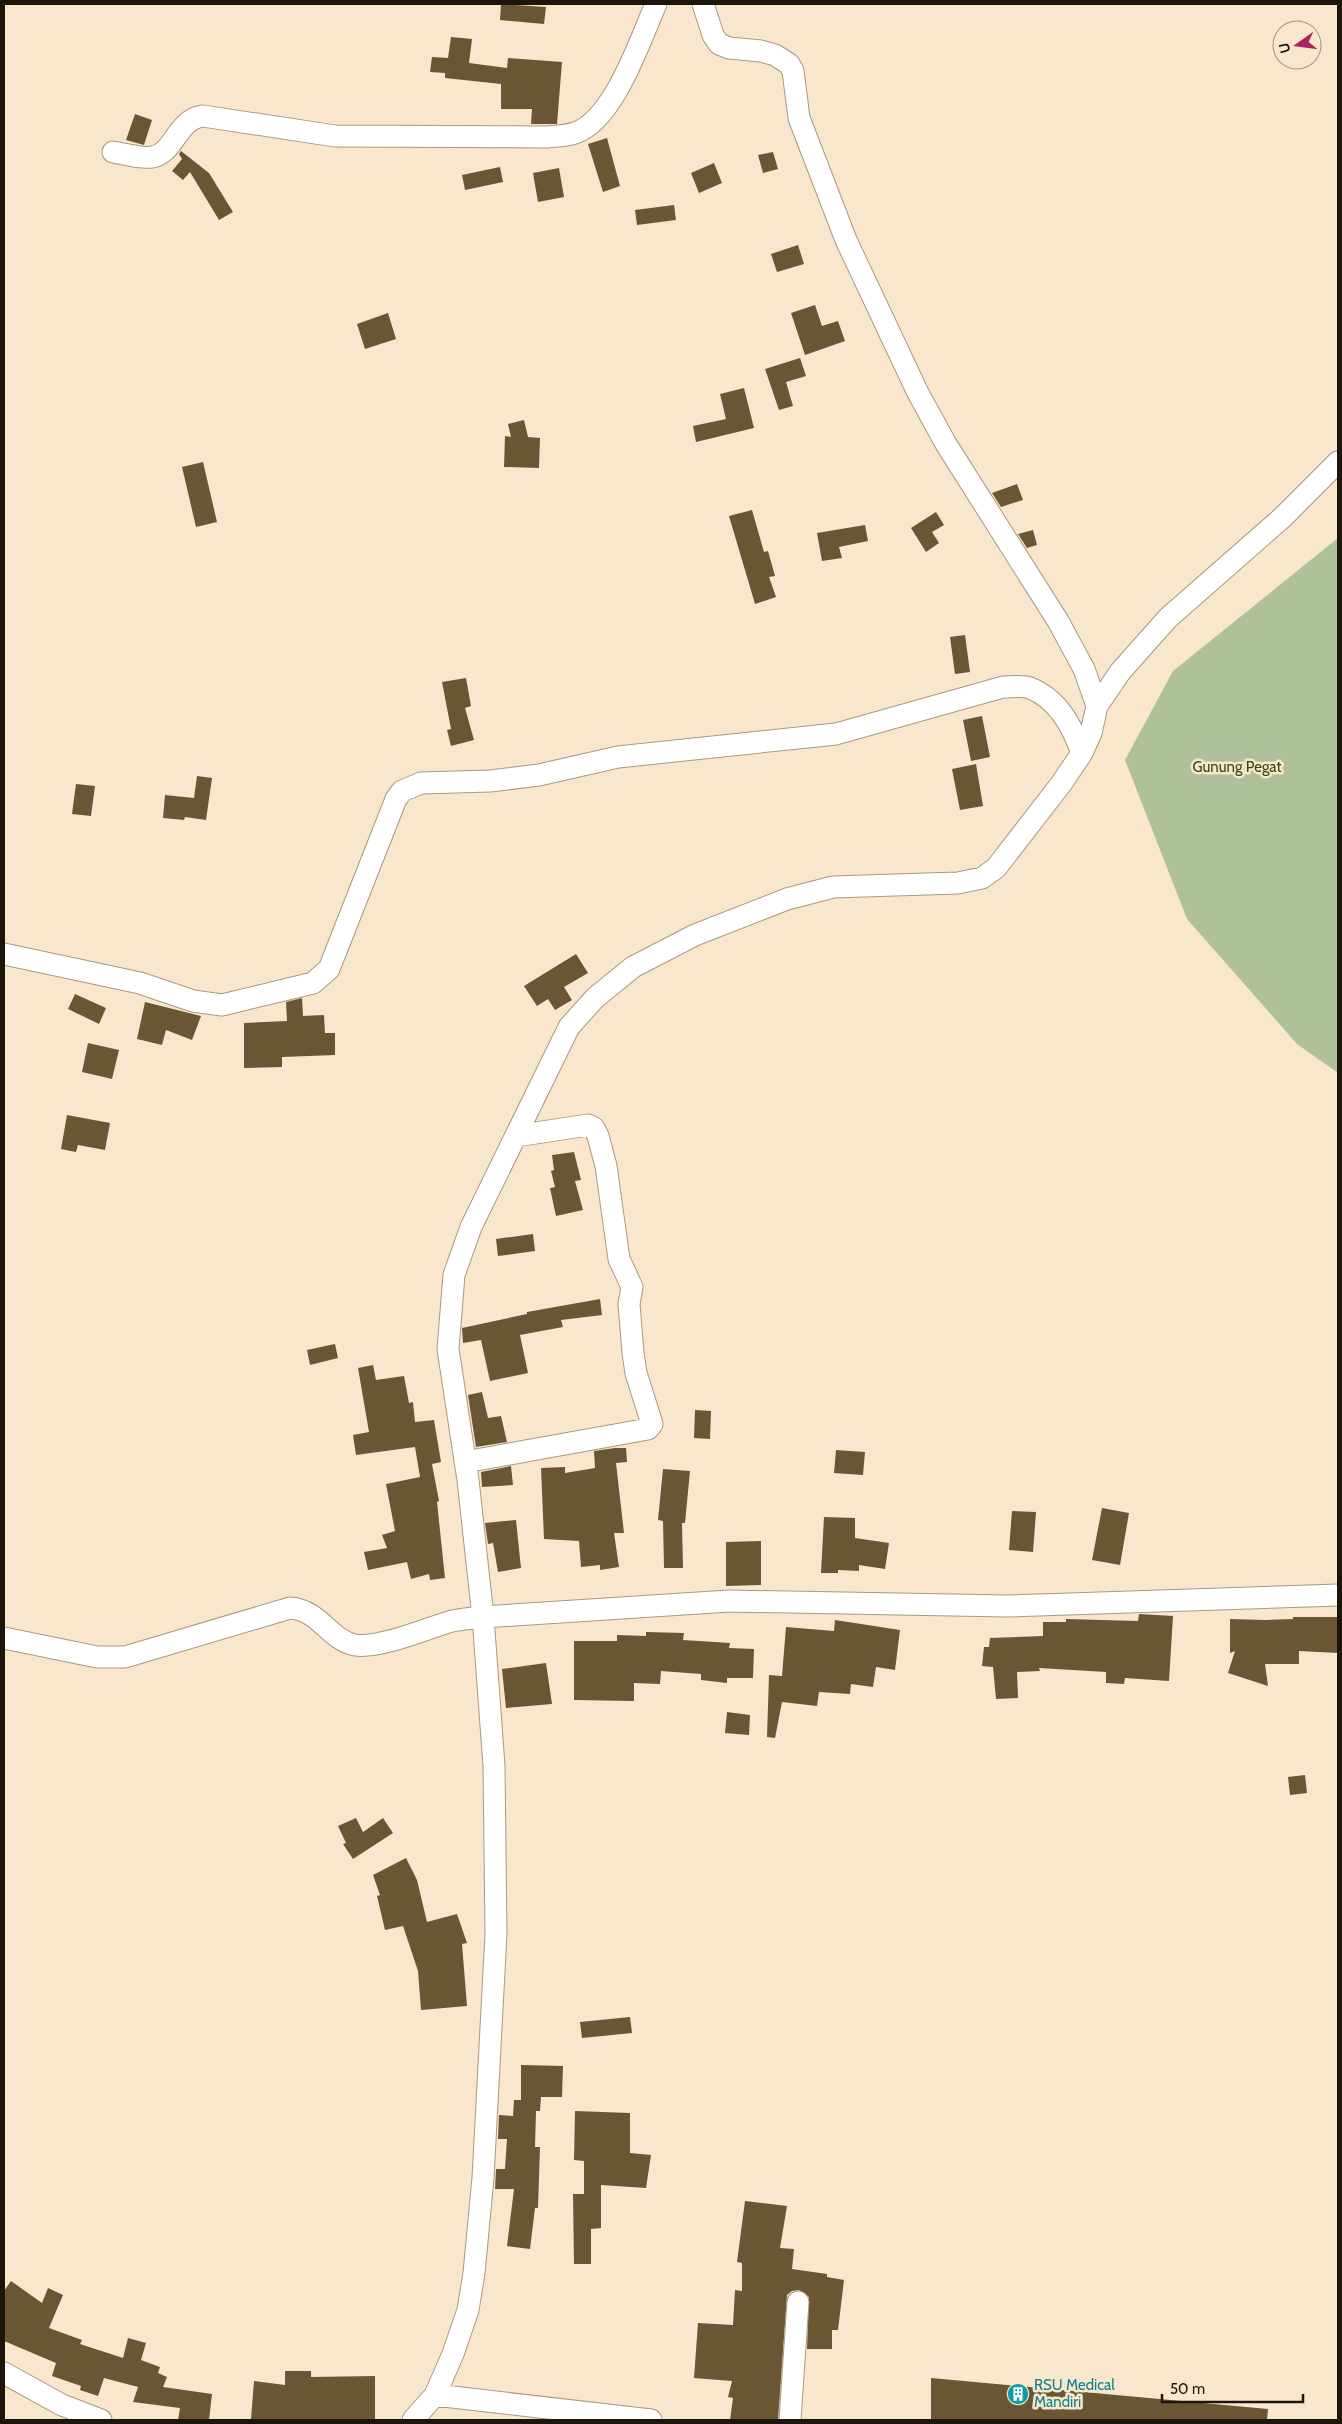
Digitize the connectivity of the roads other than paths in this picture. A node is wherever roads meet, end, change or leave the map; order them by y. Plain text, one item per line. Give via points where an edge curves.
1 (656, 4) edge
2 (703, 4) edge
3 (113, 152) dead end
4 (1338, 462) edge
5 (1097, 706) junction
6 (1082, 753) junction
7 (4, 954) edge
8 (516, 1136) junction
9 (465, 1462) junction
10 (1338, 1595) edge
11 (483, 1617) junction
12 (4, 1638) edge
13 (798, 2302) dead end
14 (4, 2373) edge
15 (435, 2395) junction
16 (101, 2420) edge
17 (413, 2420) edge
18 (651, 2420) edge
19 (790, 2420) edge

1 - 3 street via 615,96 601,115 577,133 548,137 336,136 202,116 188,121 161,154 152,157
2 - 5 street via 719,44 774,55 789,64 793,71 799,118 846,240 918,393 946,444 1058,621 1084,669
4 - 5 street via 1283,517 1168,618 1120,672
5 - 6 street
6 - 7 street via 1073,728 1050,700 1029,688 1003,687 836,734 618,757 539,775 490,781 422,783 409,787 396,799 329,969 313,982 222,1005 193,1001 140,983
6 - 8 street via 996,868 982,878 958,883 833,887 787,899 731,920 633,967 596,998 569,1027
8 - 9 street via 471,1227 454,1275 448,1349
8 - 9 street via 588,1125 598,1136 606,1166 619,1259 632,1288 629,1304 636,1373 652,1424 648,1429
9 - 11 street
10 - 11 street via 1007,1606 729,1601
11 - 12 street via 454,1621 391,1640 355,1645 340,1638 303,1609 290,1608 125,1657 97,1657
11 - 15 street via 494,1766 496,1934 483,2178 468,2310
13 - 19 street
14 - 16 street via 62,2405
15 - 17 street
15 - 18 street

